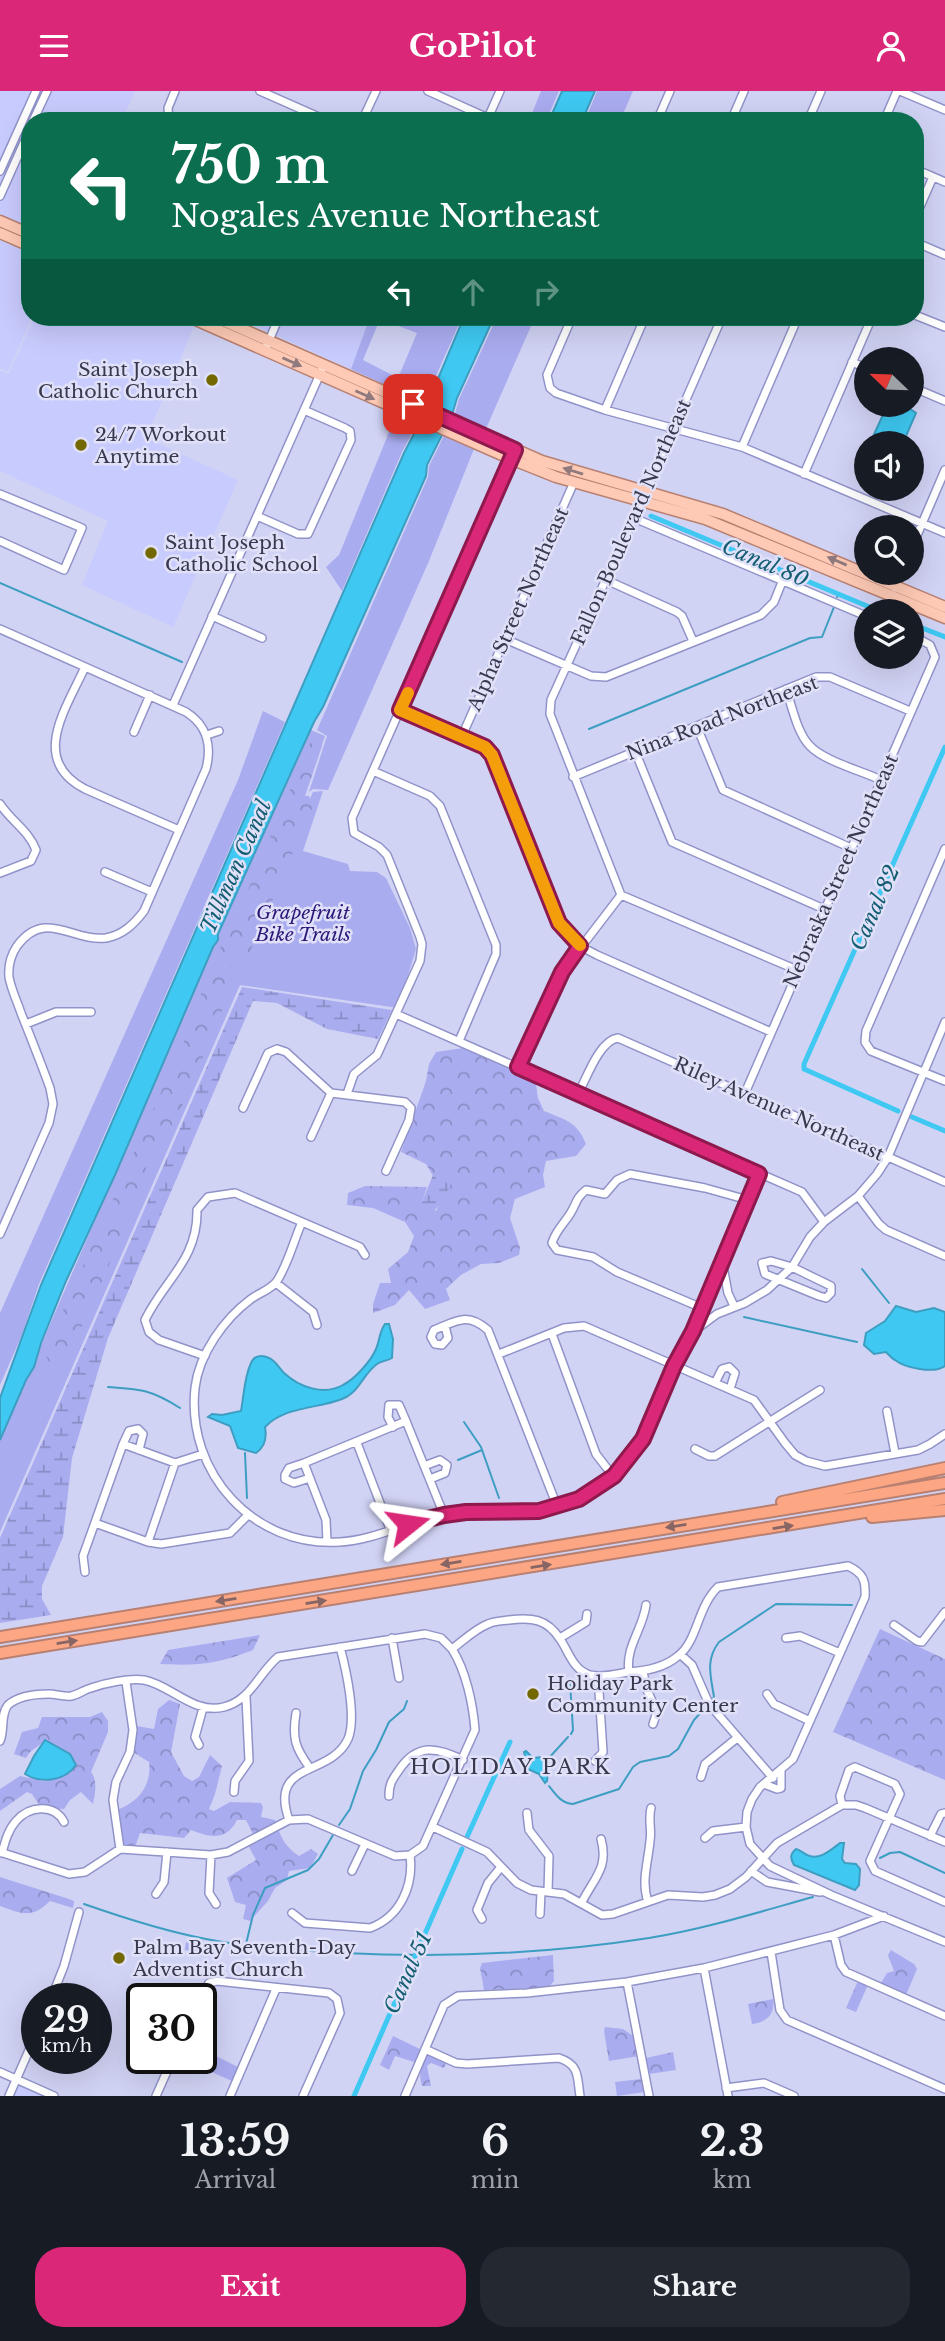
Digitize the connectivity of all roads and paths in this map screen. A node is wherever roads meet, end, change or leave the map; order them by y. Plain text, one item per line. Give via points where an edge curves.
1 (36, 91) edge
2 (47, 91) edge
3 (175, 91) edge
4 (260, 91) edge
5 (376, 91) edge
6 (428, 91) edge
7 (500, 91) edge
8 (670, 91) edge
9 (744, 91) edge
10 (821, 91) edge
11 (899, 91) edge
12 (945, 110) edge
13 (27, 112) edge
14 (37, 112) edge
15 (168, 112) edge
16 (308, 112) edge
17 (366, 112) edge
18 (475, 112) edge
19 (491, 112) edge
20 (661, 112) edge
21 (735, 112) edge
22 (812, 112) edge
23 (888, 112) edge
24 (21, 124) edge
25 (21, 149) edge
26 (0, 171) edge
27 (924, 173) edge
28 (933, 177) junction
29 (945, 182) edge
30 (0, 196) edge
31 (924, 198) edge
32 (0, 221) edge
33 (21, 230) edge
34 (0, 233) edge
35 (21, 242) edge
36 (924, 246) edge
37 (945, 255) edge
38 (924, 319) edge
39 (213, 326) edge
40 (231, 326) edge
41 (275, 326) edge
42 (568, 326) edge
43 (641, 326) edge
44 (718, 326) edge
45 (795, 326) edge
46 (868, 326) edge
47 (945, 327) edge
48 (267, 346) junction
49 (852, 362) joint
50 (322, 370) junction
51 (924, 392) edge
52 (945, 401) edge
53 (304, 410) junction
54 (605, 410) junction
55 (673, 429) junction
56 (742, 447) junction
57 (513, 454) junction
58 (945, 470) edge
59 (804, 474) junction
60 (574, 482) junction
61 (0, 494) edge
62 (644, 496) junction
63 (901, 515) edge
64 (257, 516) junction
65 (634, 518) junction
66 (924, 519) edge
67 (924, 525) edge
68 (945, 533) edge
69 (0, 541) edge
70 (604, 579) junction
71 (782, 582) junction
72 (896, 585) edge
73 (894, 591) junction
74 (945, 607) edge
75 (854, 612) edge
76 (212, 616) junction
77 (945, 618) edge
78 (0, 629) edge
79 (261, 638) dead end
80 (505, 639) junction
81 (924, 640) edge
82 (693, 641) junction
83 (566, 665) junction
84 (85, 667) junction
85 (786, 689) junction
86 (150, 695) junction
87 (173, 705) junction
88 (400, 710) junction
89 (910, 711) junction
90 (697, 727) junction
91 (219, 731) dead end
92 (134, 732) dead end
93 (207, 734) junction
94 (462, 736) junction
95 (635, 751) junction
96 (373, 771) junction
97 (573, 777) junction
98 (881, 780) junction
99 (0, 804) edge
100 (179, 830) junction
101 (851, 848) junction
102 (945, 849) edge
103 (105, 872) dead end
104 (0, 873) edge
105 (152, 892) junction
106 (621, 895) junction
107 (824, 909) junction
108 (580, 946) junction
109 (797, 970) junction
110 (91, 1012) dead end
111 (396, 1014) junction
112 (945, 1022) edge
113 (26, 1024) junction
114 (771, 1032) junction
115 (459, 1041) junction
116 (518, 1067) junction
117 (924, 1071) junction
118 (945, 1081) edge
119 (579, 1092) junction
120 (331, 1093) junction
121 (745, 1093) junction
122 (348, 1094) junction
123 (243, 1108) dead end
124 (312, 1137) dead end
125 (888, 1157) junction
126 (386, 1171) dead end
127 (759, 1174) junction
128 (945, 1182) edge
129 (858, 1196) junction
130 (748, 1200) junction
131 (302, 1222) junction
132 (824, 1222) junction
133 (0, 1234) edge
134 (365, 1255) dead end
135 (945, 1256) edge
136 (722, 1260) junction
137 (792, 1266) junction
138 (778, 1279) junction
139 (276, 1283) junction
140 (734, 1306) junction
141 (702, 1308) junction
142 (317, 1325) dead end
143 (445, 1326) dead end
144 (693, 1331) junction
145 (552, 1334) junction
146 (499, 1354) junction
147 (205, 1356) junction
148 (674, 1366) junction
149 (715, 1383) junction
150 (730, 1389) junction
151 (820, 1390) dead end
152 (887, 1411) dead end
153 (406, 1421) junction
154 (769, 1421) junction
155 (393, 1427) junction
156 (945, 1434) edge
157 (357, 1443) junction
158 (123, 1444) junction
159 (695, 1449) dead end
160 (139, 1450) junction
161 (895, 1453) junction
162 (203, 1454) junction
163 (175, 1463) junction
164 (304, 1463) junction
165 (424, 1466) junction
166 (945, 1468) edge
167 (614, 1476) junction
168 (310, 1478) junction
169 (430, 1479) junction
170 (945, 1483) edge
171 (945, 1499) edge
172 (557, 1506) junction
173 (945, 1510) edge
174 (248, 1515) junction
175 (444, 1515) junction
176 (743, 1515) junction
177 (831, 1519) junction
178 (94, 1523) junction
179 (390, 1529) junction
180 (148, 1542) junction
181 (327, 1542) junction
182 (85, 1572) dead end
183 (646, 1605) dead end
184 (945, 1612) edge
185 (587, 1614) dead end
186 (894, 1625) dead end
187 (0, 1637) edge
188 (393, 1638) junction
189 (786, 1638) dead end
190 (560, 1639) junction
191 (340, 1647) junction
192 (453, 1649) junction
193 (0, 1653) edge
194 (840, 1653) junction
195 (681, 1655) junction
196 (629, 1672) junction
197 (643, 1672) junction
198 (598, 1676) junction
199 (399, 1678) dead end
200 (125, 1682) junction
201 (767, 1694) dead end
202 (246, 1697) junction
203 (2, 1707) edge
204 (203, 1708) junction
205 (296, 1713) dead end
206 (810, 1721) junction
207 (653, 1724) dead end
208 (737, 1738) junction
209 (0, 1741) edge
210 (199, 1745) dead end
211 (463, 1761) junction
212 (595, 1761) dead end
213 (310, 1768) junction
214 (781, 1770) junction
215 (701, 1777) dead end
216 (773, 1779) junction
217 (765, 1784) junction
218 (234, 1792) dead end
219 (390, 1796) dead end
220 (842, 1805) junction
221 (651, 1808) dead end
222 (527, 1813) dead end
223 (945, 1814) edge
224 (890, 1818) junction
225 (289, 1820) junction
226 (64, 1822) dead end
227 (433, 1827) junction
228 (746, 1827) junction
229 (930, 1836) junction
230 (705, 1838) dead end
231 (601, 1839) dead end
232 (945, 1842) edge
233 (365, 1844) junction
234 (120, 1849) junction
235 (167, 1852) junction
236 (1, 1853) edge
237 (211, 1855) junction
238 (411, 1856) junction
239 (762, 1858) junction
240 (501, 1867) junction
241 (352, 1871) dead end
242 (751, 1871) junction
243 (545, 1892) junction
244 (156, 1894) dead end
245 (831, 1895) junction
246 (582, 1902) junction
247 (648, 1902) junction
248 (945, 1902) edge
249 (216, 1904) dead end
250 (79, 1912) dead end
251 (292, 1913) dead end
252 (540, 1914) dead end
253 (884, 1916) junction
254 (482, 1919) dead end
255 (834, 1935) junction
256 (945, 1942) edge
257 (771, 1952) junction
258 (704, 1968) junction
259 (627, 1982) junction
260 (57, 1983) edge
261 (209, 1983) edge
262 (276, 1989) junction
263 (945, 2015) edge
264 (425, 2049) junction
265 (21, 2069) edge
266 (0, 2072) edge
267 (166, 2074) edge
268 (16, 2080) junction
269 (945, 2089) edge
270 (727, 2092) edge
271 (9, 2096) edge
272 (54, 2096) edge
273 (156, 2096) edge
274 (230, 2096) edge
275 (303, 2096) edge
276 (405, 2096) edge
277 (580, 2096) edge
278 (649, 2096) edge
279 (794, 2096) edge

1 - 13 street
2 - 14 street
3 - 15 street
4 - 16 street
5 - 17 street
6 - 18 street
7 - 19 street
8 - 20 street
9 - 21 street
10 - 22 street
11 - 12 street
11 - 23 street
24 - 26 street
25 - 30 street
27 - 28 street
28 - 29 street
28 - 31 street
32 - 33 main road
34 - 35 main road
36 - 37 street
38 - 47 street
39 - 48 main road
40 - 48 main road
41 - 48 street
42 - 54 street via 547,382 556,394
43 - 54 street
44 - 55 street, Fallon Boulevard Northeast
45 - 56 street
46 - 49 street
48 - 50 main road
49 - 59 street
50 - 53 street
50 - 57 main road
51 - 52 street
53 - 64 street
53 - 64 street via 345,428 351,440 308,534
54 - 55 street
55 - 56 street
55 - 62 street, Fallon Boulevard Northeast
56 - 59 street
57 - 60 main road
62 -> 57 main road
57 - 88 street
58 - 66 street
59 - 63 street
60 - 62 main road
60 - 80 street, Alpha Street Northeast
61 - 69 street via 82,528 64,570
62 - 65 street, Fallon Boulevard Northeast
62 - 73 main road
64 - 76 street
65 - 70 street, Fallon Boulevard Northeast
65 - 71 street
67 - 68 street
70 - 82 street via 677,612
70 - 83 street, Fallon Boulevard Northeast
71 - 75 street
71 - 82 street via 774,602 761,615
72 - 73 street
73 - 74 main road
73 - 77 main road
76 - 79 street
76 - 87 street
78 - 84 street
80 - 83 street
80 - 94 street, Alpha Street Northeast
81 - 89 street, Nebraska Street Northeast via 935,657
82 - 83 street via 606,677
83 - 97 street, Fallon Boulevard Northeast via 550,706
84 - 86 street
84 - 100 street via 54,742 63,773 85,789
85 - 89 street, Nina Road Northeast via 816,677 830,677
85 - 90 street, Nina Road Northeast
85 - 98 street via 810,746
86 - 87 street
86 - 92 street
87 - 93 street via 195,717
88 - 94 street
88 - 96 street
89 - 98 street, Nebraska Street Northeast
90 - 95 street, Nina Road Northeast
90 - 101 street via 723,790
91 - 93 street
93 - 100 street via 210,755 206,769
94 - 108 street via 492,755 559,923
95 - 97 street, Nina Road Northeast
95 - 107 street via 672,842
96 - 111 street via 352,818 354,833 387,855 422,944 420,961
96 - 115 street via 430,796 440,806 496,945
97 - 106 street
98 - 101 street, Nebraska Street Northeast
99 - 104 street via 31,837 36,850 31,861
100 - 105 street
101 - 107 street, Nebraska Street Northeast
102 - 117 street via 866,1031 865,1042 871,1051
103 - 105 street
105 - 113 street via 136,921 118,934 95,938 49,927 20,942 9,974
106 - 108 street
106 - 109 street
107 - 109 street, Nebraska Street Northeast
108 - 114 street
108 - 116 street via 562,972
109 - 114 street, Nebraska Street Northeast
110 - 113 street via 56,1012
111 - 115 street
111 - 122 street via 377,1055 354,1074
112 - 117 street
113 - 133 street via 53,1104
114 - 121 street, Nebraska Street Northeast
115 - 116 street
116 - 119 street
117 - 118 street
117 - 125 street
119 - 121 street, Riley Avenue Northeast via 602,1047 618,1038
119 - 127 street
120 - 122 street
120 - 123 street via 286,1052 276,1049 268,1053
120 - 124 street
121 - 125 street, Riley Avenue Northeast
122 - 126 street via 405,1102 411,1108
125 - 128 street, Riley Avenue Northeast
125 - 129 street
127 - 130 street
127 - 132 street via 802,1192
129 - 132 street
129 - 135 street via 886,1230
130 - 136 street
130 - 141 street via 630,1174 605,1194 586,1190 556,1230 552,1243 558,1250 593,1257
131 - 134 street via 360,1247
131 - 139 street
131 - 147 street via 235,1193 208,1197 197,1210 198,1230 185,1260 145,1320 149,1332 159,1340
132 - 137 street
136 - 140 street
136 - 141 street
137 - 138 street
137 - 138 street via 762,1263 765,1274
137 - 138 street via 831,1286 831,1293 827,1298 819,1296
138 - 140 street via 757,1297
139 - 142 street via 313,1313
139 - 147 street via 223,1325
140 - 144 street
141 - 144 street
143 - 146 street via 470,1318 479,1322
144 - 148 street
145 - 146 street
145 - 148 street via 584,1326
145 - 167 street via 596,1454
146 - 172 street
147 - 162 street via 195,1387 196,1427
148 - 149 street
148 - 167 street via 643,1439
149 - 150 street
149 - 150 street via 722,1369 729,1367 735,1373
150 - 154 street via 754,1400
151 - 154 street
152 - 161 street
153 - 155 street
153 - 155 street via 399,1405 389,1405
153 - 165 street
154 - 159 street via 715,1456
154 - 161 street via 795,1455 825,1466
155 - 157 street
156 - 161 street via 918,1450
157 - 164 street
157 - 179 street
158 - 160 street
158 - 160 street via 129,1431 138,1429 143,1437
158 - 178 street
160 - 163 street
162 - 163 street
162 - 174 street via 223,1492
163 - 180 street
164 - 168 street
164 - 168 street via 289,1468 285,1479 294,1483
165 - 169 street
165 - 169 street via 440,1460 447,1465 445,1473
166 - 176 highway via 776,1503
167 - 172 street via 579,1499
168 - 181 street via 326,1520
169 - 175 street
170 - 176 highway
171 - 177 highway
172 - 175 street via 539,1511
173 - 177 highway
174 - 180 street via 230,1533
174 - 181 street via 286,1536
175 - 179 street
176 -> 187 highway
193 -> 177 highway
178 - 180 street
178 - 182 street via 83,1556
179 - 181 street via 360,1540
183 - 196 street via 628,1652
184 - 186 street via 922,1642
185 - 190 street via 586,1622
188 - 191 street
188 - 192 street via 425,1634 440,1638
188 - 199 street
189 - 194 street via 800,1636
190 - 192 street via 548,1624 524,1618 490,1623
190 - 198 street via 575,1666
191 - 202 street via 278,1657
191 - 213 street via 352,1721 348,1739 335,1756
192 - 211 street via 474,1716 475,1730
194 - 195 street via 865,1597 866,1582 859,1571 848,1566 718,1587 707,1597
194 - 206 street
195 - 197 street
195 - 208 street via 692,1665 709,1704
196 - 197 street
196 - 198 street
197 - 207 street via 656,1712
198 - 212 street via 603,1752
200 - 203 street via 71,1696 22,1698
200 - 204 street via 146,1681
200 - 234 street via 133,1730 113,1800
201 - 206 street via 774,1705
202 - 204 street via 223,1707
202 - 218 street via 249,1761 235,1781
203 - 209 street
204 - 210 street via 195,1737
205 - 213 street via 295,1745
206 - 214 street via 793,1759
208 - 215 street via 705,1764
208 - 216 street
211 - 219 street via 435,1749 423,1750 404,1763 389,1785
211 - 227 street
213 - 225 street via 286,1786 283,1802
214 - 216 street
214 - 217 street via 781,1788
216 - 217 street
217 - 228 street via 752,1800
220 - 224 street via 856,1805
220 - 224 street via 840,1796 849,1770 860,1768 898,1788
220 - 239 street via 777,1843
221 - 247 street via 644,1883
222 - 243 street via 529,1830 549,1856
223 - 229 street
224 - 229 street
224 - 248 street via 871,1867
225 - 233 street via 308,1819
225 - 237 street via 228,1852
226 - 236 street via 53,1810 32,1810 14,1823
227 - 238 street via 424,1846
227 - 240 street via 487,1853
228 - 230 street via 713,1831
228 - 239 street via 750,1844
229 - 232 street
231 - 246 street via 600,1873
233 - 238 street via 395,1856
233 - 241 street
234 - 235 street
234 - 236 street via 85,1872 69,1874
235 - 237 street
235 - 244 street via 164,1882
237 - 249 street via 209,1893
238 - 251 street via 412,1871 398,1909 378,1926 305,1923
239 - 242 street
239 - 245 street
240 - 243 street via 517,1883
240 - 254 street via 488,1883 477,1910
242 - 245 street via 767,1882
242 - 247 street via 715,1895 668,1895
243 - 246 street
243 - 252 street
245 - 253 street
246 - 247 street via 602,1915
250 - 260 street
253 - 255 street
253 - 256 street
255 - 257 street
255 - 263 street via 846,1972
257 - 258 street
257 - 269 street via 780,2010 787,2020
258 - 259 street
258 - 270 street
259 - 264 street via 458,1996 444,2004
259 - 278 street
261 - 262 street
262 - 274 street
262 - 275 street via 329,1993 337,1999 340,2013
264 - 276 street
264 - 277 street via 467,2064 570,2061 576,2069
265 - 268 street
266 - 268 street
267 - 273 street
268 - 271 street
268 - 272 street
270 - 279 street via 764,2083

